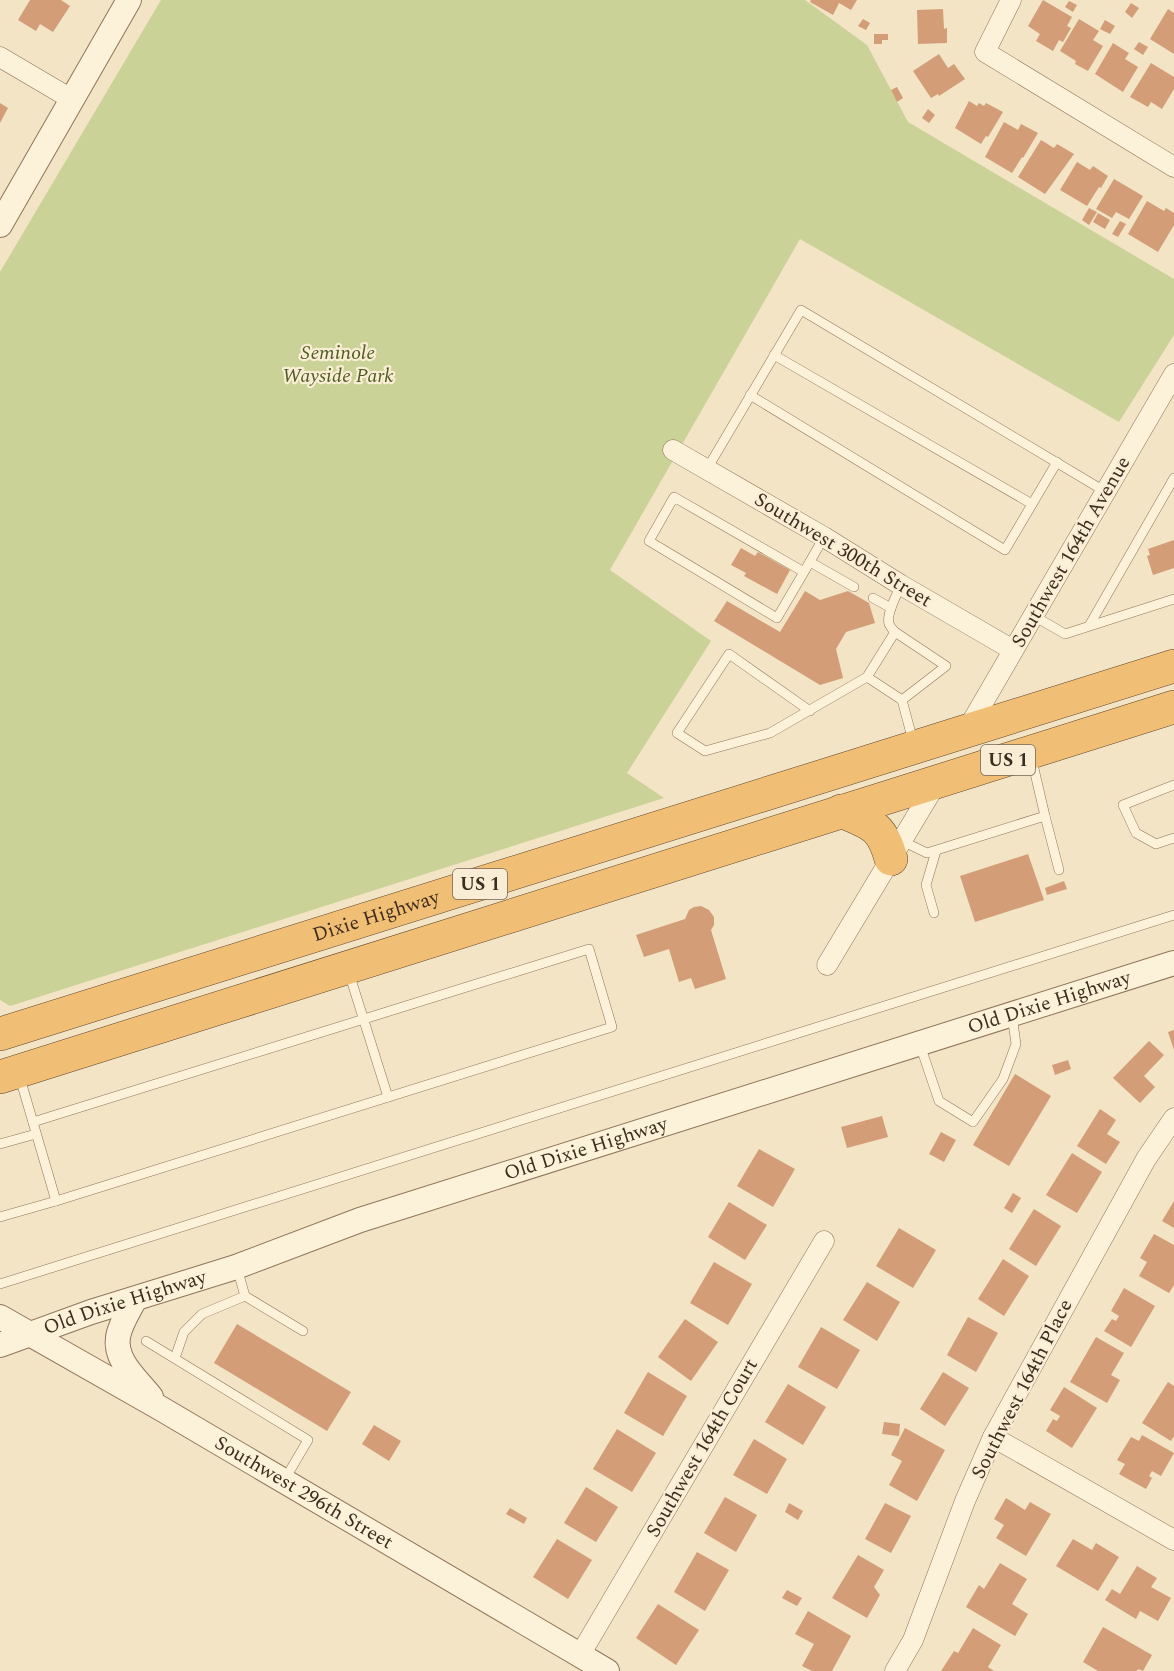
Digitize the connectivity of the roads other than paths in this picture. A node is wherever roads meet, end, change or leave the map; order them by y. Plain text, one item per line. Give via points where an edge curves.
1 (129, 0) edge
2 (1011, 0) edge
3 (0, 57) edge
4 (73, 100) junction
5 (1172, 161) edge
6 (0, 225) edge
7 (774, 355) junction
8 (1174, 374) edge
9 (750, 395) junction
10 (673, 450) dead end
11 (1057, 462) junction
12 (707, 469) junction
13 (1174, 478) edge
14 (1106, 492) junction
15 (1032, 504) junction
16 (824, 537) junction
17 (810, 561) junction
18 (804, 572) junction
19 (900, 585) junction
20 (854, 587) dead end
21 (873, 598) dead end
22 (1174, 599) edge
23 (891, 608) junction
24 (1034, 616) junction
25 (1089, 626) junction
26 (895, 632) junction
27 (1013, 650) junction
28 (1174, 666) edge
29 (867, 677) junction
30 (1077, 697) junction
31 (903, 700) junction
32 (810, 711) junction
33 (1171, 711) edge
34 (967, 730) junction
35 (902, 750) junction
36 (1030, 753) junction
37 (937, 782) junction
38 (1173, 788) edge
39 (830, 815) junction
40 (1045, 816) junction
41 (1174, 838) edge
42 (591, 849) junction
43 (896, 850) junction
44 (936, 850) junction
45 (1059, 870) dead end
46 (934, 913) dead end
47 (1174, 915) edge
48 (313, 936) junction
49 (1174, 963) edge
50 (827, 965) dead end
51 (348, 968) junction
52 (69, 1013) junction
53 (1012, 1013) junction
54 (365, 1019) junction
55 (0, 1034) edge
56 (920, 1042) junction
57 (81, 1052) junction
58 (6, 1067) edge
59 (388, 1097) junction
60 (1173, 1118) edge
61 (33, 1122) junction
62 (36, 1134) junction
63 (0, 1144) edge
64 (56, 1201) junction
65 (0, 1217) edge
66 (824, 1241) dead end
67 (236, 1266) junction
68 (0, 1284) edge
69 (245, 1296) junction
70 (135, 1299) junction
71 (0, 1317) edge
72 (303, 1331) dead end
73 (29, 1335) junction
74 (146, 1341) dead end
75 (0, 1346) edge
76 (175, 1358) junction
77 (160, 1408) junction
78 (993, 1437) junction
79 (284, 1481) junction
80 (1171, 1531) edge
81 (580, 1655) junction
82 (607, 1671) edge
83 (895, 1671) edge

1 - 4 street
2 - 5 street via 985,52
3 - 4 street
4 - 6 street
7 - 9 lane
7 - 11 lane via 801,310
7 - 15 lane
8 - 14 street, Southwest 164th Avenue
9 - 12 lane
9 - 15 lane via 1005,550
10 - 12 street, Southwest 300th Street
11 - 14 lane
11 - 15 lane
12 - 16 street, Southwest 300th Street
13 - 25 lane
14 - 24 street, Southwest 164th Avenue
16 - 17 lane
16 - 19 street, Southwest 300th Street
17 - 18 lane
17 - 20 lane
18 - 18 lane via 777,618 649,541 674,496
19 - 23 lane
19 - 27 street, Southwest 300th Street
21 - 23 lane
22 - 25 lane
23 - 26 lane via 889,622
24 - 25 lane via 1065,634
24 - 27 street, Southwest 164th Avenue
26 - 29 lane
26 - 31 lane via 946,666
27 - 34 street, Southwest 164th Avenue
28 - 30 highway, US 1
29 - 31 lane
29 - 32 lane
30 - 34 highway, US 1
30 - 37 highway via 1057,722 961,760
31 - 35 lane
32 - 32 lane via 770,733 705,751 677,733 729,654
33 - 36 highway, US 1
34 - 35 highway, US 1
34 - 39 highway via 944,756 909,771 842,790
35 - 42 highway, Dixie Highway / US 1
36 - 37 highway, US 1
36 - 40 lane
37 - 39 highway, US 1
37 - 43 street
38 - 41 lane via 1123,805 1136,833 1156,844
39 - 43 highway via 874,826
39 - 51 highway, Dixie Highway / US 1
40 - 44 lane
40 - 45 lane
42 - 48 highway, Dixie Highway / US 1
42 - 51 highway via 538,885 357,945 349,955
43 - 44 lane via 927,854
43 - 50 street
44 - 46 lane via 926,885
47 - 68 lane
48 - 52 highway, Dixie Highway / US 1
48 - 57 highway via 315,946 299,962 131,1014
49 - 53 street, Old Dixie Highway
51 - 54 lane
51 - 57 highway, Dixie Highway / US 1
52 - 55 highway, Dixie Highway / US 1
52 - 58 highway via 18,1047
53 - 56 street, Old Dixie Highway
53 - 56 lane via 1016,1044 1004,1079 973,1122 939,1101
54 - 59 lane
54 - 59 lane via 589,949 612,1027
54 - 61 lane
56 - 67 street, Old Dixie Highway via 360,1220
57 - 58 highway, Dixie Highway / US 1
58 - 61 lane
59 - 64 lane
60 - 78 street, Southwest 164th Place via 1146,1159
61 - 62 lane
62 - 63 lane
62 - 64 lane
64 - 65 lane
66 - 81 street, Southwest 164th Court
67 - 69 lane
67 - 70 street, Old Dixie Highway
69 - 72 lane
69 - 76 lane via 202,1314 184,1332
70 - 73 street, Old Dixie Highway
70 - 77 street via 118,1337 118,1349 123,1362
71 - 73 street, Southwest 296th Street
73 - 75 street, Old Dixie Highway
73 - 77 street, Southwest 296th Street
74 - 76 lane
76 - 79 lane via 308,1440
77 - 79 street, Southwest 296th Street
78 - 80 street
78 - 83 street, Southwest 164th Place via 913,1640
79 - 81 street, Southwest 296th Street
81 - 82 street, Southwest 296th Street

